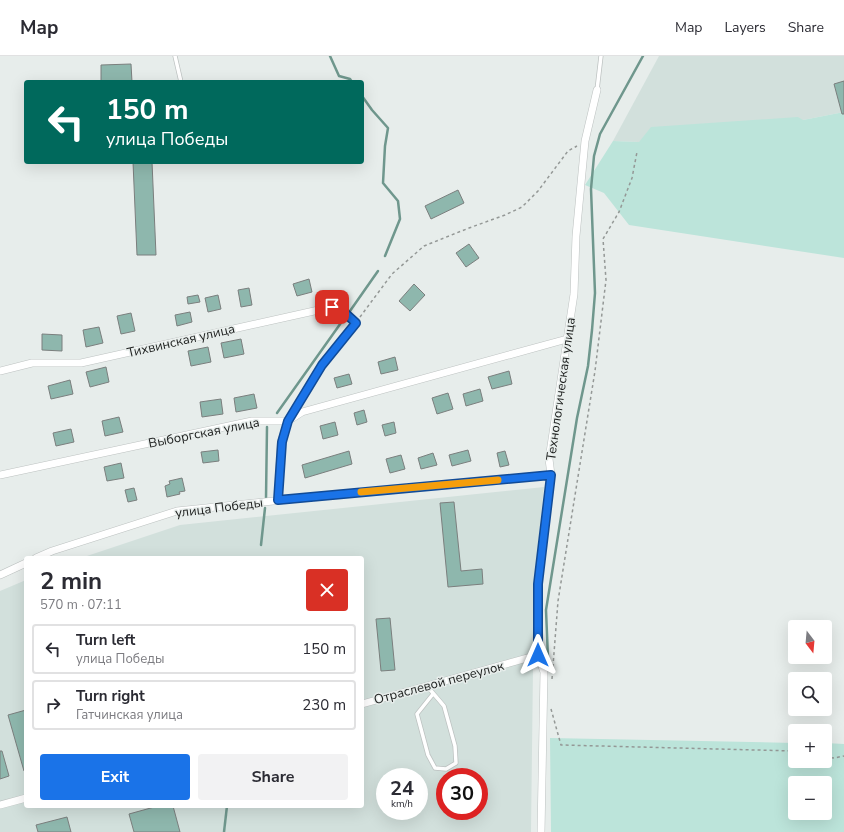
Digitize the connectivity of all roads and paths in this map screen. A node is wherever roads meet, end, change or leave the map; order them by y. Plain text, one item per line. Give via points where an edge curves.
1 (175, 56) edge
2 (601, 56) edge
3 (181, 80) edge
4 (596, 90) joint
5 (585, 141) junction
6 (637, 152) dead end
7 (356, 323) junction
8 (567, 339) junction
9 (0, 370) edge
10 (288, 421) junction
11 (0, 475) edge
12 (551, 475) junction
13 (278, 500) junction
14 (41, 556) edge
15 (24, 564) edge
16 (0, 575) edge
17 (538, 655) junction
18 (552, 685) dead end
19 (426, 686) junction
20 (433, 694) junction
21 (364, 703) edge
22 (550, 704) dead end
23 (788, 751) edge
24 (844, 756) edge
25 (832, 758) edge
26 (24, 799) edge
27 (0, 805) edge
28 (541, 832) edge

1 - 3 lane
2 - 4 lane
4 - 5 street, Технологическая улица
5 - 7 path via 568,151 522,207 424,246 392,274
5 - 8 street, Технологическая улица via 576,236 574,294
6 - 18 path via 632,178 619,212 603,239 606,280 596,371 558,601
7 - 9 street, Тихвинская улица via 344,312 332,307 81,363 32,363
7 - 10 street via 322,365
8 - 10 street, Выборгская улица via 302,412
8 - 12 street, Технологическая улица via 549,459
10 - 11 street, Выборгская улица via 252,421
10 - 13 street via 282,442
12 - 13 street, улица Победы
12 - 17 street, Технологическая улица via 538,584
13 - 14 street, улица Победы via 177,511
15 - 16 street
17 - 19 street, Отраслевой переулок
17 - 28 street, Технологическая улица via 544,672
19 - 20 lane
19 - 21 street, Отраслевой переулок
20 - 20 lane via 417,714 428,755 435,768 446,769 456,763 455,746 444,706
22 - 23 path via 562,745
24 - 25 path
26 - 27 street

